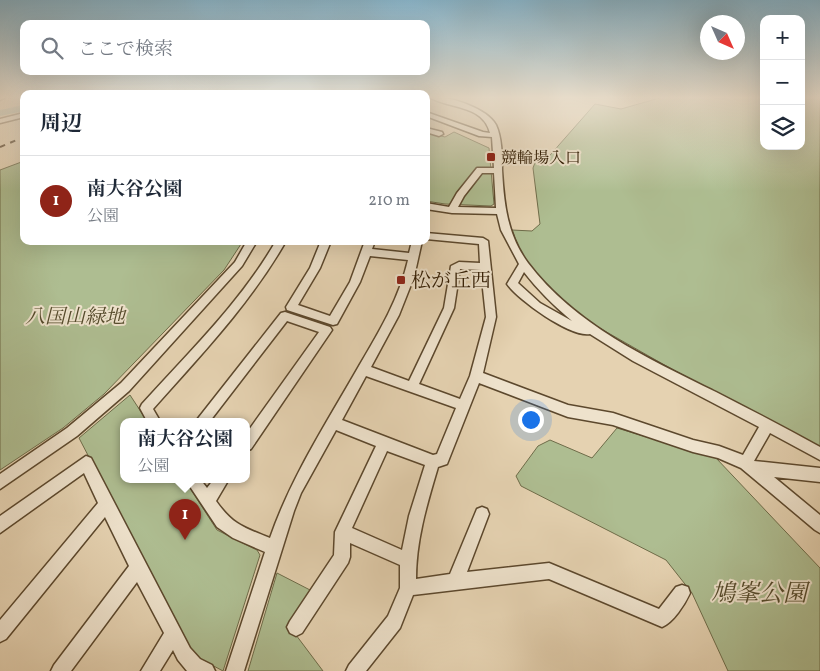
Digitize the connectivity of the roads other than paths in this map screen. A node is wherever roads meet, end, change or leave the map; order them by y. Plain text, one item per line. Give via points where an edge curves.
1 (466, 128) edge
2 (493, 128) edge
3 (430, 131) edge
4 (439, 134) dead end
5 (494, 134) junction
6 (498, 171) junction
7 (430, 207) edge
8 (452, 210) junction
9 (502, 211) junction
10 (430, 236) edge
11 (250, 245) edge
12 (279, 245) edge
13 (324, 245) edge
14 (369, 245) edge
15 (416, 245) edge
16 (367, 252) junction
17 (413, 257) junction
18 (524, 264) junction
19 (487, 268) junction
20 (596, 333) junction
21 (364, 370) junction
22 (476, 376) junction
23 (412, 387) junction
24 (464, 406) junction
25 (152, 418) edge
26 (204, 418) edge
27 (333, 423) junction
28 (767, 425) junction
29 (250, 439) edge
30 (384, 443) junction
31 (820, 454) edge
32 (433, 462) junction
33 (749, 465) junction
34 (820, 475) edge
35 (0, 482) edge
36 (195, 483) edge
37 (219, 483) edge
38 (207, 501) junction
39 (107, 504) junction
40 (482, 514) dead end
41 (0, 525) edge
42 (820, 525) edge
43 (342, 532) junction
44 (273, 547) junction
45 (408, 561) junction
46 (138, 567) junction
47 (455, 581) junction
48 (408, 588) junction
49 (682, 593) dead end
50 (296, 627) dead end
51 (0, 633) edge
52 (173, 634) junction
53 (60, 671) edge
54 (150, 671) edge
55 (206, 671) edge
56 (235, 671) edge
57 (355, 671) edge

1 - 5 street
2 - 5 street
3 - 4 street
5 - 6 street
6 - 8 street via 480,170
6 - 9 street
7 - 8 street
8 - 9 street
9 - 18 street via 505,228
10 - 19 street via 483,241
11 - 35 street via 238,264 125,387 72,432
12 - 25 street via 269,265 245,297 146,408
13 - 16 street via 291,308 332,321 355,282
14 - 16 street
15 - 17 street
16 - 17 street
17 - 21 street via 394,315
18 - 20 street via 553,299
18 - 20 street via 512,284 523,297 569,326
19 - 22 street via 492,317
19 - 23 street via 459,265 455,268 449,308
20 - 28 street via 637,358
21 - 23 street
21 - 27 street
22 - 24 street
22 - 33 street via 568,410 613,419 719,452
23 - 24 street
24 - 32 street via 442,459
26 - 29 street via 284,316 326,330
27 - 30 street
27 - 44 street via 296,489
28 - 31 street
28 - 33 street
30 - 32 street
30 - 43 street
32 - 45 street via 416,516
33 - 34 street
33 - 42 street
36 - 38 street
37 - 38 street
38 - 44 street via 222,522 238,533
39 - 41 street via 86,463
39 - 46 street
39 - 51 street
40 - 47 street
43 - 45 street
43 - 50 street via 342,557
44 - 56 street
45 - 48 street
46 - 52 street
46 - 53 street
47 - 48 street
47 - 49 street via 549,571 662,619
48 - 57 street via 394,622
52 - 54 street
52 - 55 street via 184,654 194,665

